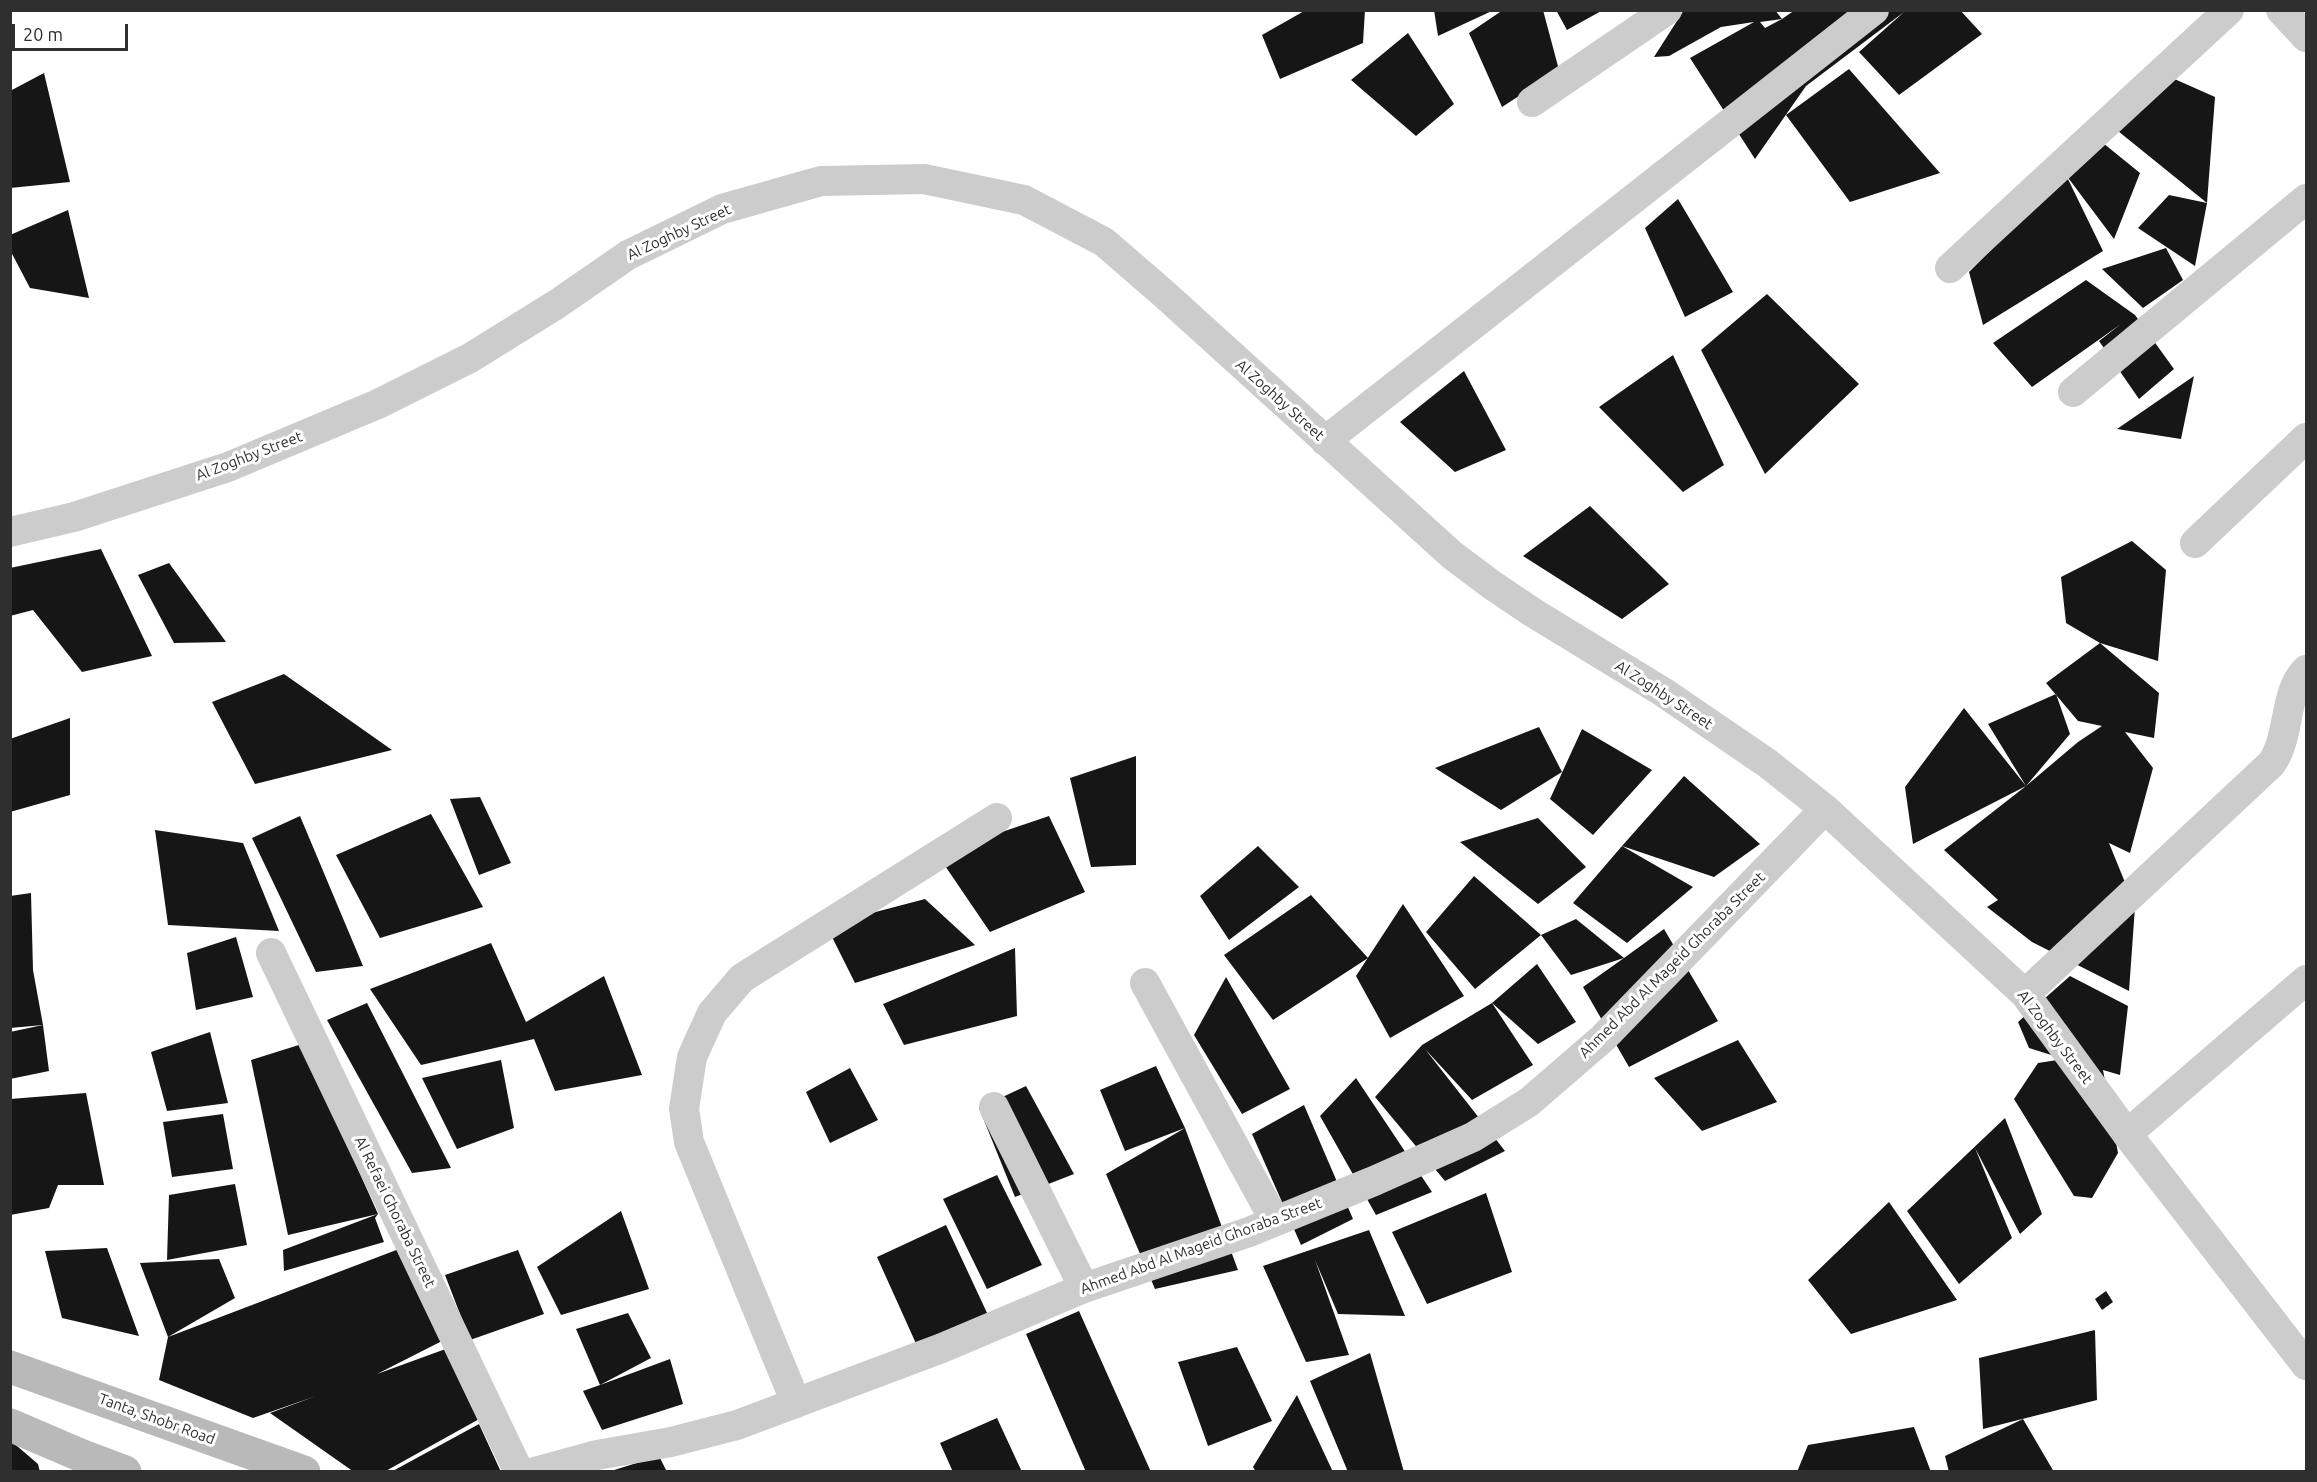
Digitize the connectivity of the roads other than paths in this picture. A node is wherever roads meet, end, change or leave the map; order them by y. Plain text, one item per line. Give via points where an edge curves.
1 (1667, 10) edge
2 (1874, 10) edge
3 (2229, 10) edge
4 (2281, 10) edge
5 (2307, 37) edge
6 (1532, 102) dead end
7 (2307, 199) edge
8 (1950, 268) dead end
9 (2073, 392) dead end
10 (2307, 438) edge
11 (1326, 441) junction
12 (10, 532) edge
13 (2195, 543) dead end
14 (2307, 670) edge
15 (1825, 809) junction
16 (997, 818) dead end
17 (271, 953) dead end
18 (2307, 980) edge
19 (1145, 983) dead end
20 (2025, 994) junction
21 (994, 1107) dead end
22 (2127, 1134) junction
23 (1275, 1221) junction
24 (1084, 1288) junction
25 (2307, 1365) edge
26 (10, 1366) edge
27 (796, 1403) junction
28 (10, 1425) edge
29 (81, 1463) edge
30 (125, 1472) edge
31 (304, 1472) edge
32 (519, 1472) edge
33 (535, 1472) edge

1 - 6 street
2 - 11 street
3 - 8 street
4 - 5 street
7 - 9 street
10 - 13 street
11 - 12 street, Al Zoghby Street via 1104,242 1024,200 924,179 821,181 723,209 628,255 470,358 378,404 228,467 74,517
11 - 15 street, Al Zoghby Street via 1452,555 1492,585 1663,692 1767,763
14 - 20 street via 2297,682 2282,744 2271,764
15 - 20 street, Al Zoghby Street
15 - 23 street, Ahmed Abd Al Mageid Ghoraba Street via 1603,1038 1529,1102 1473,1137
16 - 27 street via 742,978 712,1013 692,1057 684,1109 689,1142
17 - 32 street, Al Refaei Ghoraba Street
18 - 22 street
19 - 23 street
20 - 22 street, Al Zoghby Street
21 - 24 street
22 - 25 street, Al Zoghby Street
23 - 24 street, Ahmed Abd Al Mageid Ghoraba Street
24 - 27 street, Ahmed Abd Al Mageid Ghoraba Street via 942,1348
26 - 31 street, Tanta, Shobr Road
27 - 33 street, Ahmed Abd Al Mageid Ghoraba Street via 737,1425
28 - 29 street
29 - 30 street

